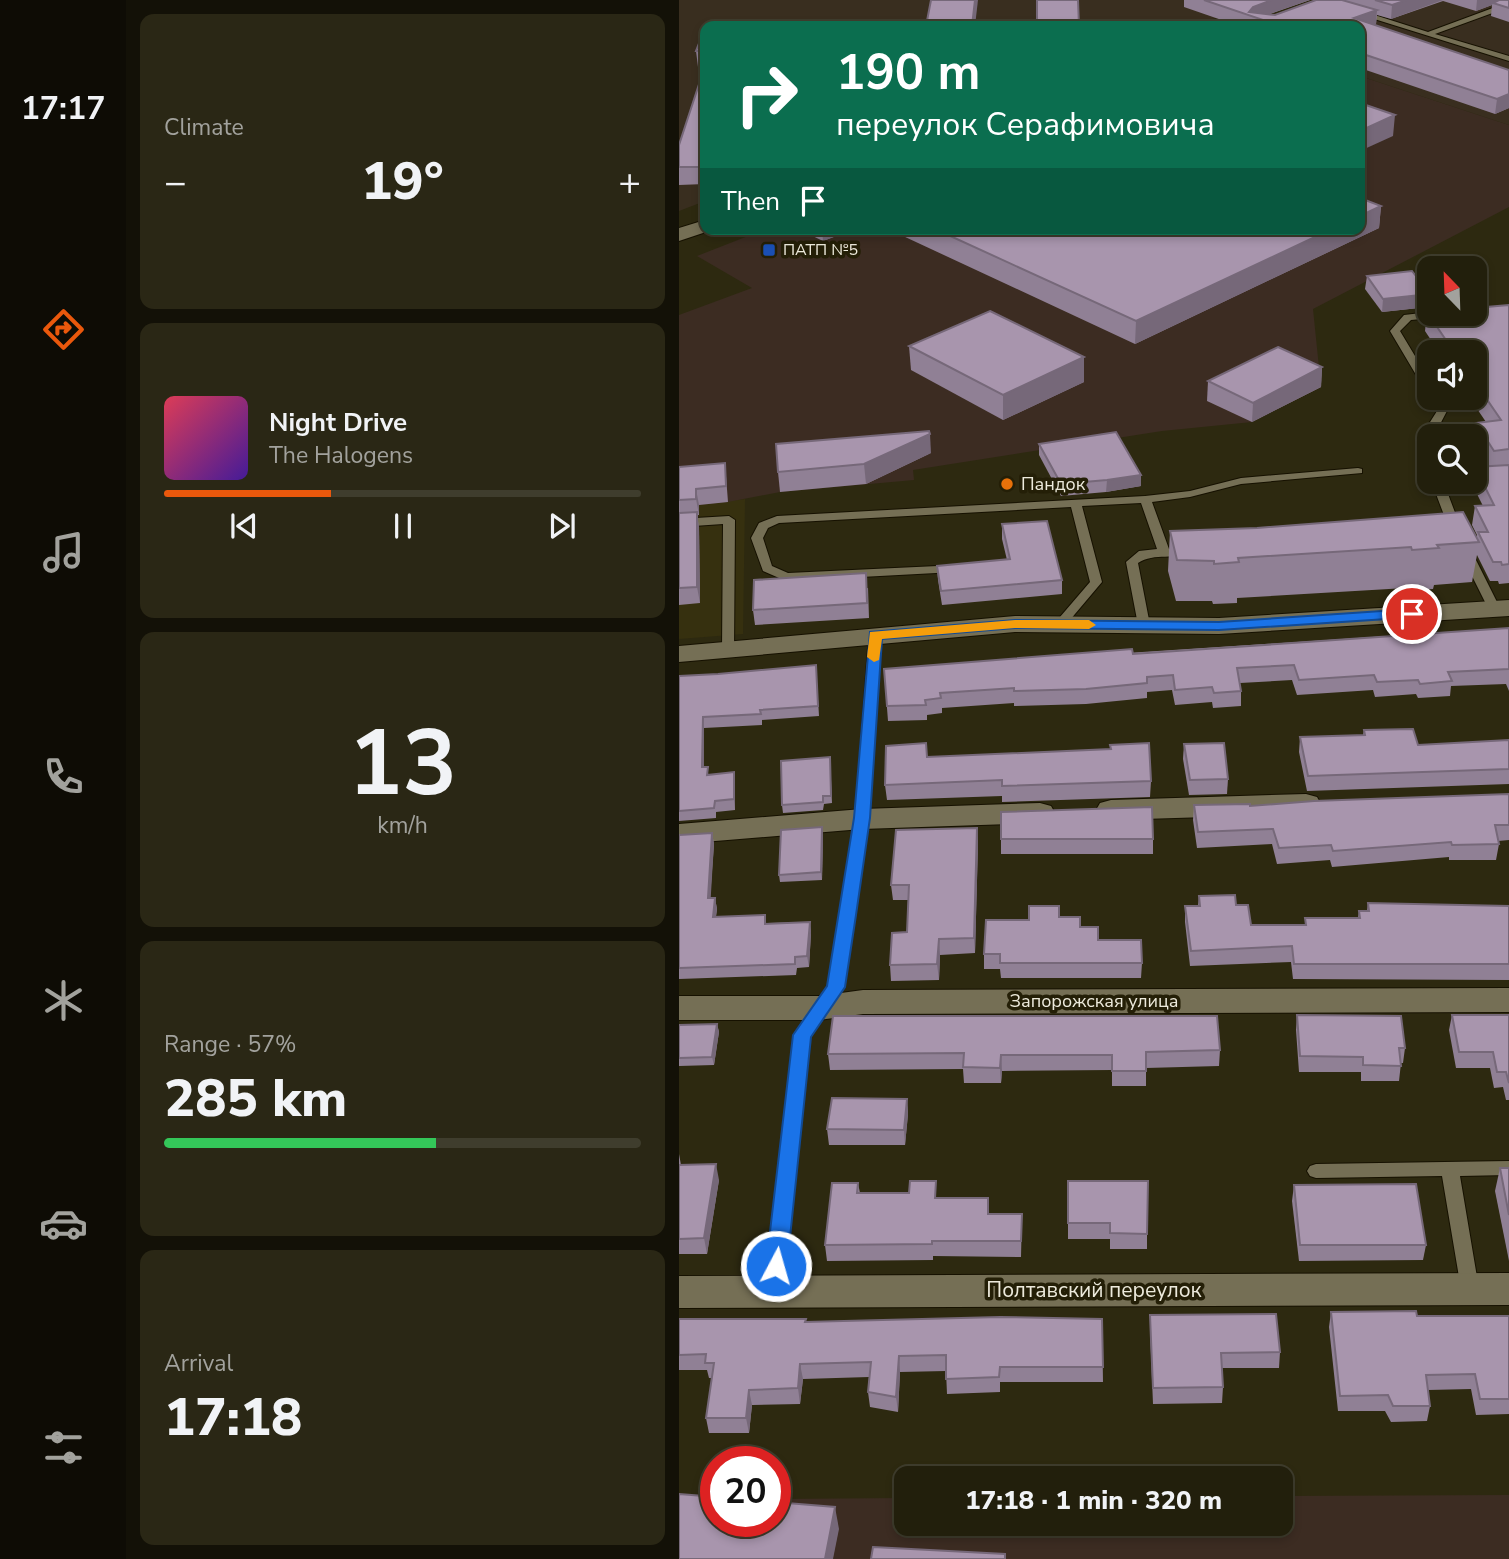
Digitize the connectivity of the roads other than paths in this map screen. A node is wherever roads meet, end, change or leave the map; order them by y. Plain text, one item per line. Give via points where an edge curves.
1 (1509, 4) edge
2 (1352, 11) edge
3 (1428, 34) junction
4 (1509, 59) edge
5 (700, 228) edge
6 (679, 235) edge
7 (1417, 316) edge
8 (1417, 368) edge
9 (1358, 471) dead end
10 (1442, 494) edge
11 (1145, 499) junction
12 (1076, 505) junction
13 (679, 523) edge
14 (1205, 550) edge
15 (1164, 552) junction
16 (967, 567) edge
17 (1502, 608) edge
18 (1060, 624) junction
19 (1144, 625) junction
20 (875, 635) junction
21 (729, 650) junction
22 (679, 654) edge
23 (1330, 803) edge
24 (862, 818) junction
25 (679, 834) edge
26 (1509, 1000) edge
27 (679, 1009) edge
28 (819, 1009) junction
29 (1509, 1168) edge
30 (1450, 1170) junction
31 (1316, 1171) dead end
32 (1470, 1289) junction
33 (1509, 1289) edge
34 (773, 1291) junction
35 (679, 1292) edge

1 - 3 lane
2 - 3 lane
3 - 4 lane
5 - 6 street
7 - 8 lane via 1408,317 1395,331
9 - 11 lane via 1241,481
10 - 17 lane via 1451,532
11 - 12 lane
11 - 15 lane
12 - 16 lane via 777,520 763,526 757,538 767,568 786,577
12 - 18 lane via 1095,582
13 - 21 lane via 729,520
14 - 15 lane
15 - 19 lane via 1143,554 1132,562
17 - 19 street via 1219,626
18 - 19 street
18 - 20 street
20 - 21 street
20 - 24 lane
21 - 22 street
23 - 24 street
24 - 25 street
24 - 28 lane via 836,987
26 - 28 street, Запорожская улица via 863,1002
27 - 28 street, Запорожская улица
28 - 34 lane via 802,1035
29 - 30 lane
30 - 31 lane
30 - 32 lane
32 - 33 street, Полтавский переулок
32 - 34 street, Полтавский переулок
34 - 35 street, Полтавский переулок

